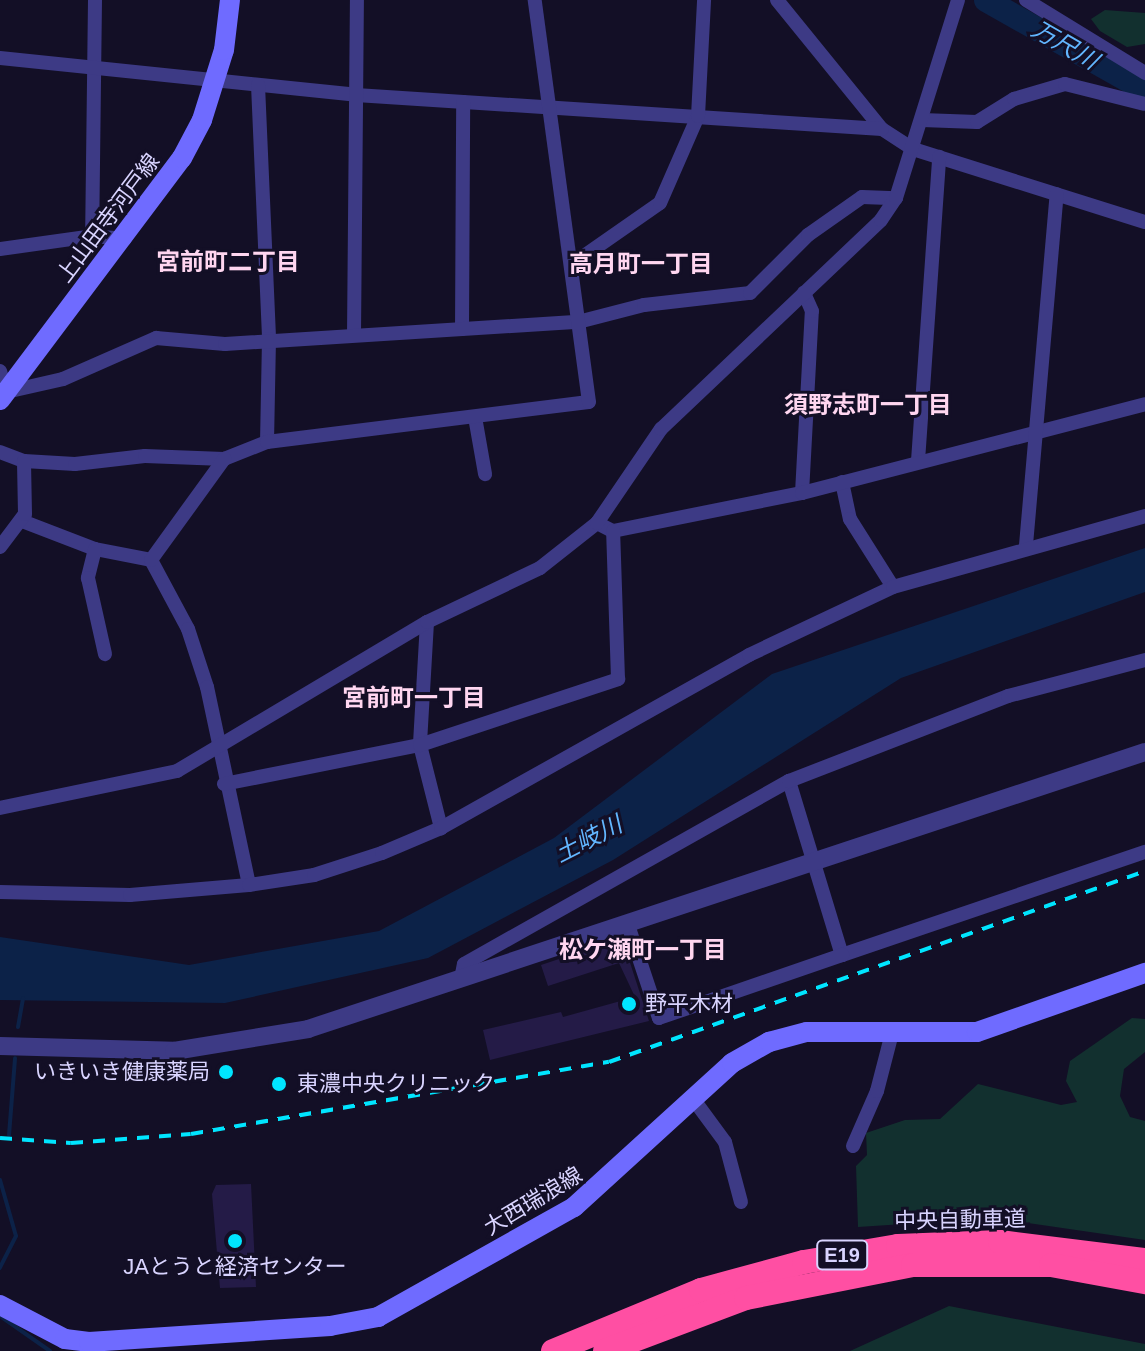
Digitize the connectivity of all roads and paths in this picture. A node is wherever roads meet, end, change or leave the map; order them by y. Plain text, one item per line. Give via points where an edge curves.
1 (95, 0) edge
2 (230, 0) edge
3 (357, 0) edge
4 (535, 0) edge
5 (704, 0) edge
6 (777, 0) edge
7 (1026, 0) edge
8 (955, 1) edge
9 (0, 58) edge
10 (93, 67) junction
11 (1145, 73) edge
12 (215, 80) junction
13 (258, 85) junction
14 (356, 95) junction
15 (463, 102) junction
16 (1145, 104) edge
17 (550, 108) junction
18 (698, 116) junction
19 (922, 120) junction
20 (882, 129) junction
21 (913, 149) junction
22 (939, 157) junction
23 (1057, 194) junction
24 (896, 198) junction
25 (1145, 222) edge
26 (92, 236) junction
27 (125, 239) junction
28 (0, 249) edge
29 (571, 265) junction
30 (804, 293) junction
31 (578, 322) junction
32 (462, 329) junction
33 (354, 335) junction
34 (269, 339) junction
35 (0, 371) edge
36 (3, 396) edge
37 (1145, 404) edge
38 (475, 417) junction
39 (1037, 428) junction
40 (267, 442) junction
41 (0, 452) edge
42 (224, 459) junction
43 (24, 461) junction
44 (918, 461) junction
45 (485, 474) dead end
46 (842, 482) junction
47 (802, 493) junction
48 (1145, 516) edge
49 (22, 521) junction
50 (597, 523) junction
51 (613, 531) junction
52 (1026, 545) junction
53 (0, 547) edge
54 (95, 549) junction
55 (151, 560) junction
56 (893, 587) junction
57 (427, 622) junction
58 (105, 654) dead end
59 (1145, 660) edge
60 (420, 745) junction
61 (219, 750) junction
62 (1145, 752) edge
63 (789, 781) junction
64 (224, 784) junction
65 (0, 808) edge
66 (441, 828) junction
67 (1145, 852) edge
68 (815, 862) junction
69 (249, 885) junction
70 (0, 892) edge
71 (628, 925) junction
72 (842, 955) junction
73 (1145, 973) edge
74 (461, 979) junction
75 (892, 1033) junction
76 (0, 1046) edge
77 (694, 1100) junction
78 (853, 1146) dead end
79 (741, 1202) dead end
80 (1145, 1260) edge
81 (1145, 1282) edge
82 (0, 1305) edge
83 (114, 1346) edge
84 (553, 1351) edge
85 (605, 1351) edge

1 - 10 street
2 - 12 main road, 上山田寺河戸線
3 - 14 street
4 - 17 street
5 - 18 street
6 - 20 street
7 - 11 street
8 - 19 street
9 - 10 street
10 - 12 street
10 - 26 street
12 - 13 street
12 - 27 main road, 上山田寺河戸線 via 182,158
13 - 14 street
13 - 34 street
14 - 15 street
14 - 33 street
15 - 17 street
15 - 32 street
16 - 19 street via 1065,84 1014,99 977,122
17 - 18 street
17 - 29 street
18 - 20 street
18 - 29 street via 660,203
19 - 21 street
20 - 21 street
21 - 22 street
21 - 24 street
22 - 23 street
22 - 44 street
23 - 25 street
23 - 39 street
24 - 30 street
24 - 31 street via 862,197 808,235 750,293 644,305
26 - 27 street
26 - 28 street
27 - 36 main road, 上山田寺河戸線
29 - 31 street
30 - 47 street via 812,311
30 - 50 street via 661,429
31 - 32 street
31 - 38 street via 589,402
32 - 33 street
33 - 34 street
34 - 36 street via 225,344 156,338 63,379
34 - 40 street
35 - 36 street
37 - 39 street
38 - 40 street
38 - 45 street
39 - 44 street
39 - 52 street
40 - 42 street
41 - 43 street
42 - 43 street
42 - 55 street
43 - 49 street
44 - 46 street
46 - 47 street
46 - 56 street via 850,519
47 - 51 street
48 - 52 street
49 - 53 street
49 - 54 street
50 - 51 street
50 - 57 street via 540,568
51 - 60 street via 618,679
52 - 56 street
54 - 55 street
54 - 58 street via 88,578
55 - 61 street via 188,629
56 - 66 street via 749,655
57 - 60 street
57 - 61 street
59 - 63 street via 1008,696
60 - 64 street
60 - 66 street
61 - 64 street
61 - 65 street via 177,771 107,790
62 - 68 street
63 - 68 street
63 - 74 street via 464,964
64 - 69 street
66 - 69 street via 314,875
67 - 72 street
68 - 71 street
68 - 72 street
69 - 70 street via 130,895
71 - 72 street via 659,1018
71 - 74 street
73 - 75 main road, 大西瑞浪線 via 1009,1025 945,1035
74 - 76 street via 308,1029 228,1046 124,1053
75 - 77 main road, 大西瑞浪線 via 807,1032 769,1042 732,1063
75 - 78 street
77 - 79 street via 725,1142
77 - 83 main road, 大西瑞浪線 via 574,1207 378,1317
80 - 84 highway, 中央自動車道 / E19 via 1000,1242 860,1252 701,1290
81 - 85 highway, 中央自動車道 / E19 via 1051,1265 913,1265 746,1298
82 - 83 main road, 大西瑞浪線 via 65,1339

